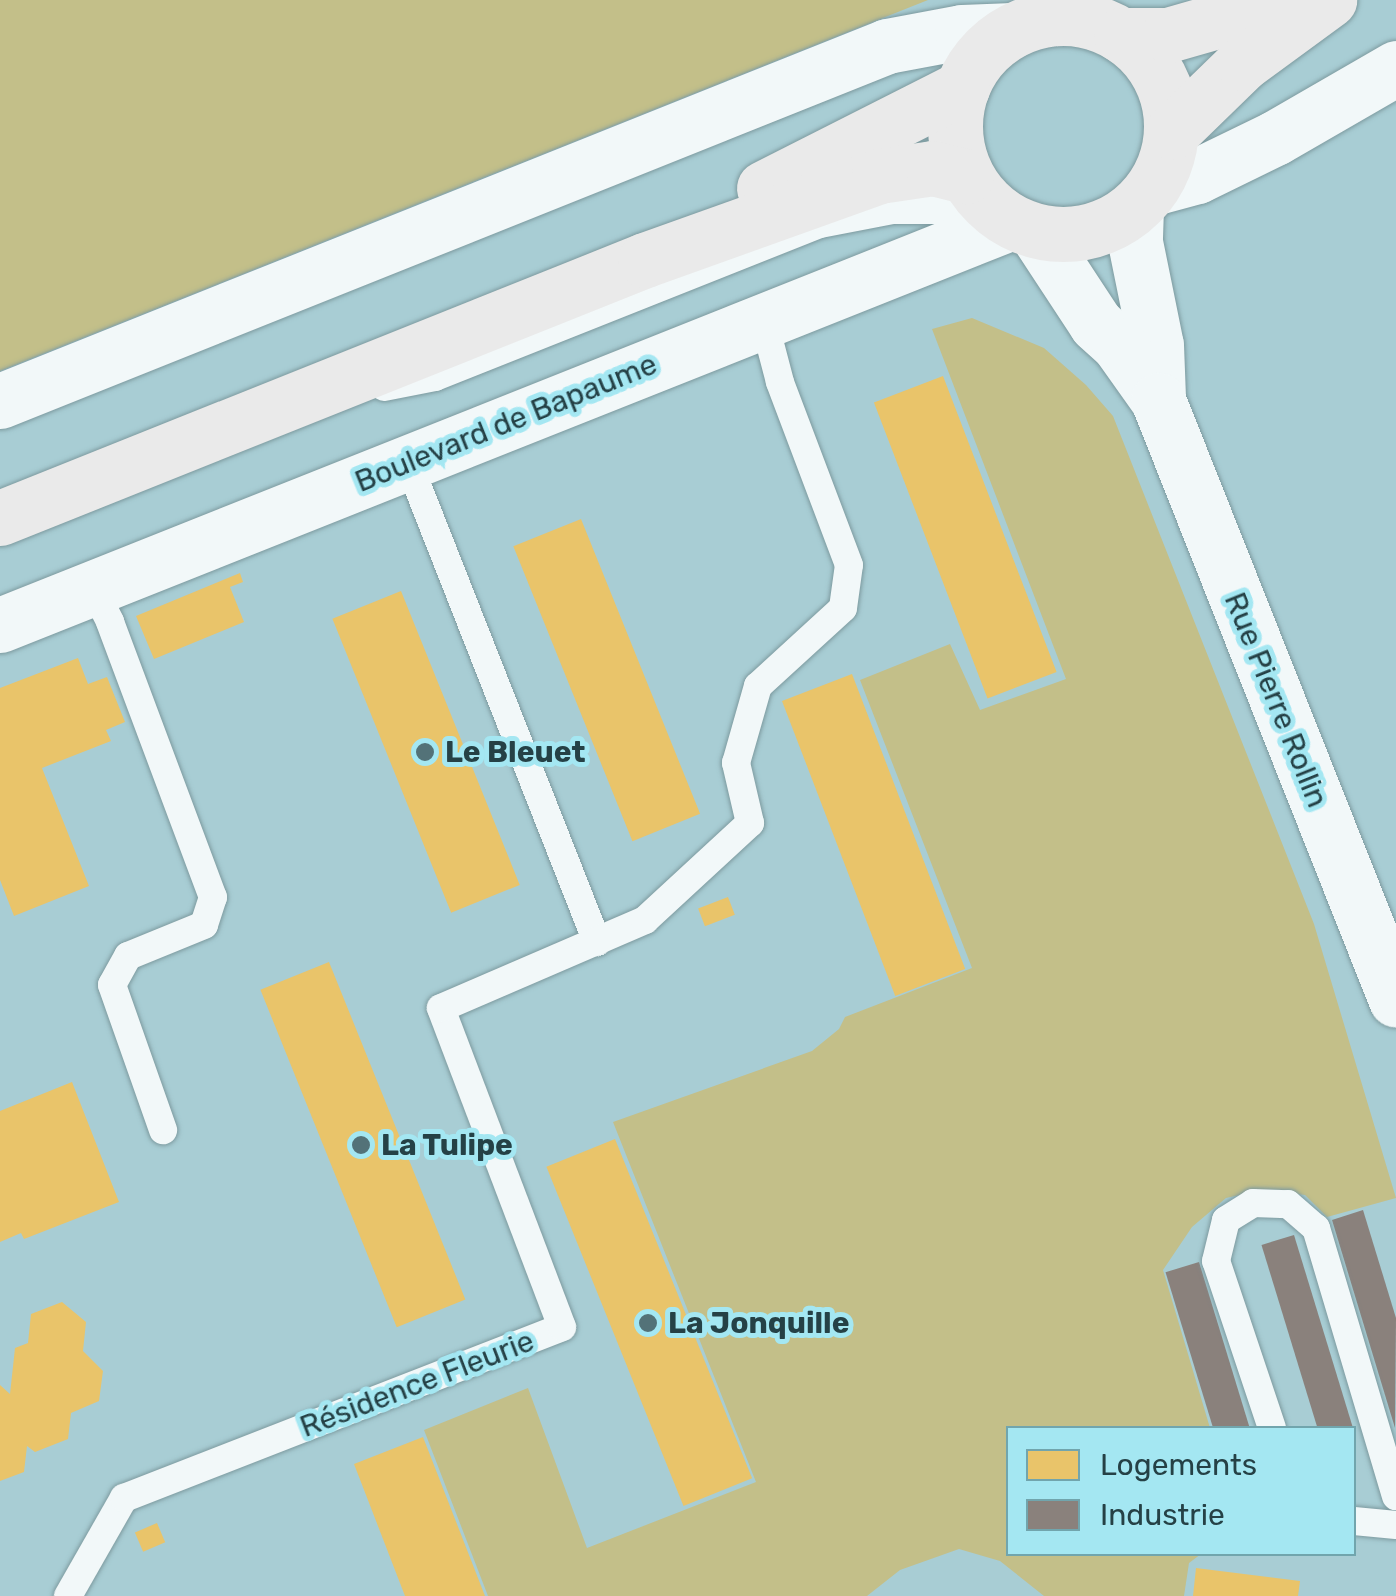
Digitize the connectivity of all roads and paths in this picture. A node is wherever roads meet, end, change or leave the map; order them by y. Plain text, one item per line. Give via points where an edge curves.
1 (1196, 0) edge
2 (1290, 0) edge
3 (1329, 0) edge
4 (1070, 21) edge
5 (1396, 68) edge
6 (962, 88) junction
7 (1172, 132) junction
8 (1144, 198) junction
9 (1002, 210) junction
10 (645, 260) junction
11 (764, 322) junction
12 (1158, 400) junction
13 (0, 401) edge
14 (279, 408) junction
15 (408, 462) junction
16 (0, 518) edge
17 (93, 588) junction
18 (0, 624) edge
19 (597, 942) junction
20 (1396, 1000) edge
21 (163, 1130) dead end
22 (1271, 1426) edge
23 (1396, 1496) edge
24 (1356, 1521) edge
25 (1396, 1525) edge
26 (68, 1596) edge

1 - 4 lane via 1132,18
2 - 4 main road via 1168,36
3 - 7 main road via 1242,63
4 - 6 main road via 974,65
4 - 7 main road via 1140,49 1160,76
4 - 13 street via 887,46
5 - 8 street via 1260,146
6 - 9 main road via 955,124
6 - 10 main road via 790,172
7 - 8 main road via 1167,162
8 - 9 main road via 1088,232 1062,235
8 - 12 street, Rue Pierre Rollin via 1135,242 1156,345
9 - 10 main road via 933,168 879,176
9 - 11 street, Boulevard de Bapaume
9 - 12 street, Rue Pierre Rollin
9 - 14 lane via 860,213 436,377
10 - 14 main road
11 - 15 street, Boulevard de Bapaume
11 - 19 lane, Résidence Fleurie via 849,565 843,608 758,686 736,763 750,822 646,920
12 - 20 street, Rue Pierre Rollin
14 - 16 main road
15 - 17 street, Boulevard de Bapaume
15 - 19 lane
17 - 18 street, Boulevard de Bapaume
17 - 21 lane via 213,897 204,925 128,956 112,985
19 - 26 lane, Résidence Fleurie via 441,1008 562,1326 124,1498
22 - 23 lane via 1216,1261 1226,1220 1253,1203 1288,1204 1316,1228
24 - 25 lane

